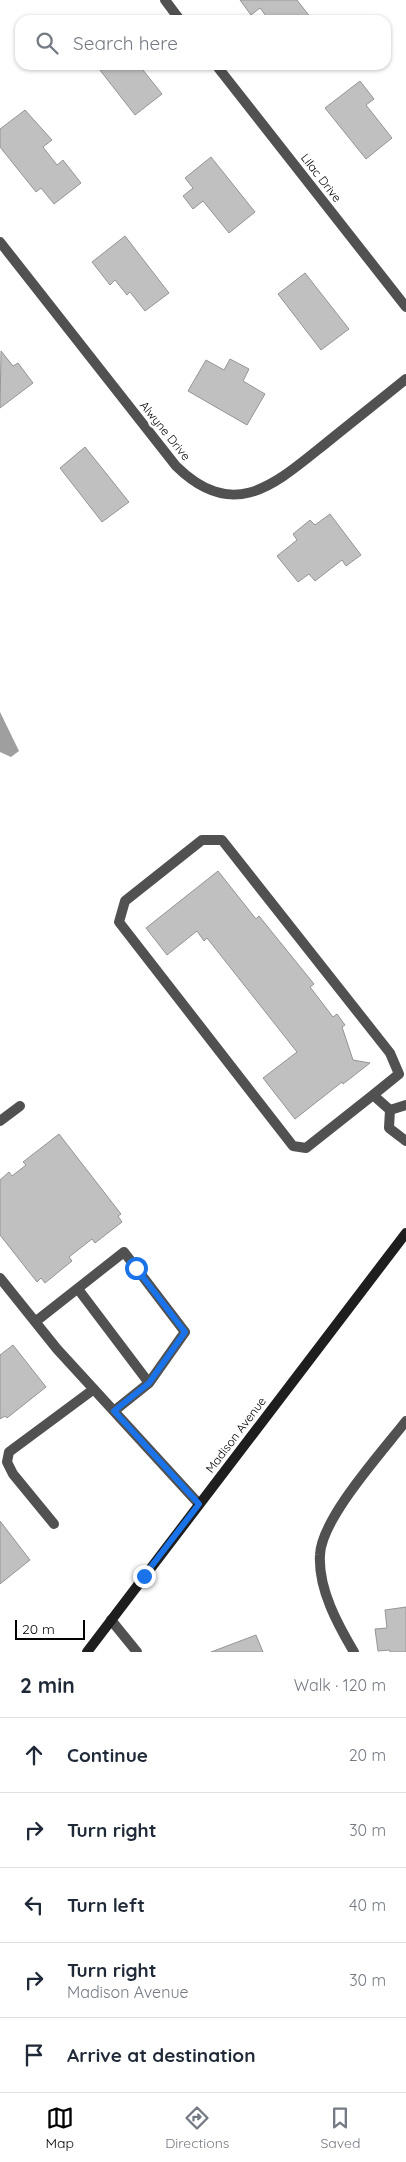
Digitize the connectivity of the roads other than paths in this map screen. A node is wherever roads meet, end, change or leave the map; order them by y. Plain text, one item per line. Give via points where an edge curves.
1 (165, 0) edge
2 (176, 15) edge
3 (220, 70) edge
4 (0, 242) edge
5 (406, 307) edge
6 (406, 379) edge
7 (373, 1095) junction
8 (406, 1105) edge
9 (20, 1106) dead end
10 (390, 1110) junction
11 (0, 1121) edge
12 (406, 1141) edge
13 (406, 1233) edge
14 (0, 1278) edge
15 (78, 1289) junction
16 (35, 1322) junction
17 (149, 1383) junction
18 (94, 1389) junction
19 (114, 1411) junction
20 (406, 1421) edge
21 (199, 1504) junction
22 (54, 1524) dead end
23 (111, 1620) junction
24 (87, 1652) edge
25 (137, 1652) edge
26 (354, 1652) edge

1 - 2 street
3 - 5 street, Lilac Drive
4 - 6 street, Alwyne Drive via 176,466 192,481 212,490 243,494 274,483
7 - 7 street via 306,1148 293,1146 119,922 125,901 202,840 222,840 390,1053 399,1074
7 - 10 street
8 - 10 street
9 - 11 street
10 - 12 street via 389,1128
13 - 21 main road, Madison Avenue
14 - 16 street
15 - 16 street
15 - 17 street
15 - 17 street via 124,1252 185,1332
16 - 18 street
17 - 19 street
18 - 19 street
18 - 22 street via 9,1452 7,1462 13,1474
19 - 21 street
20 - 26 street via 334,1516 321,1543 321,1571 330,1606
21 - 23 main road, Madison Avenue
23 - 24 main road, Madison Avenue
23 - 25 street

